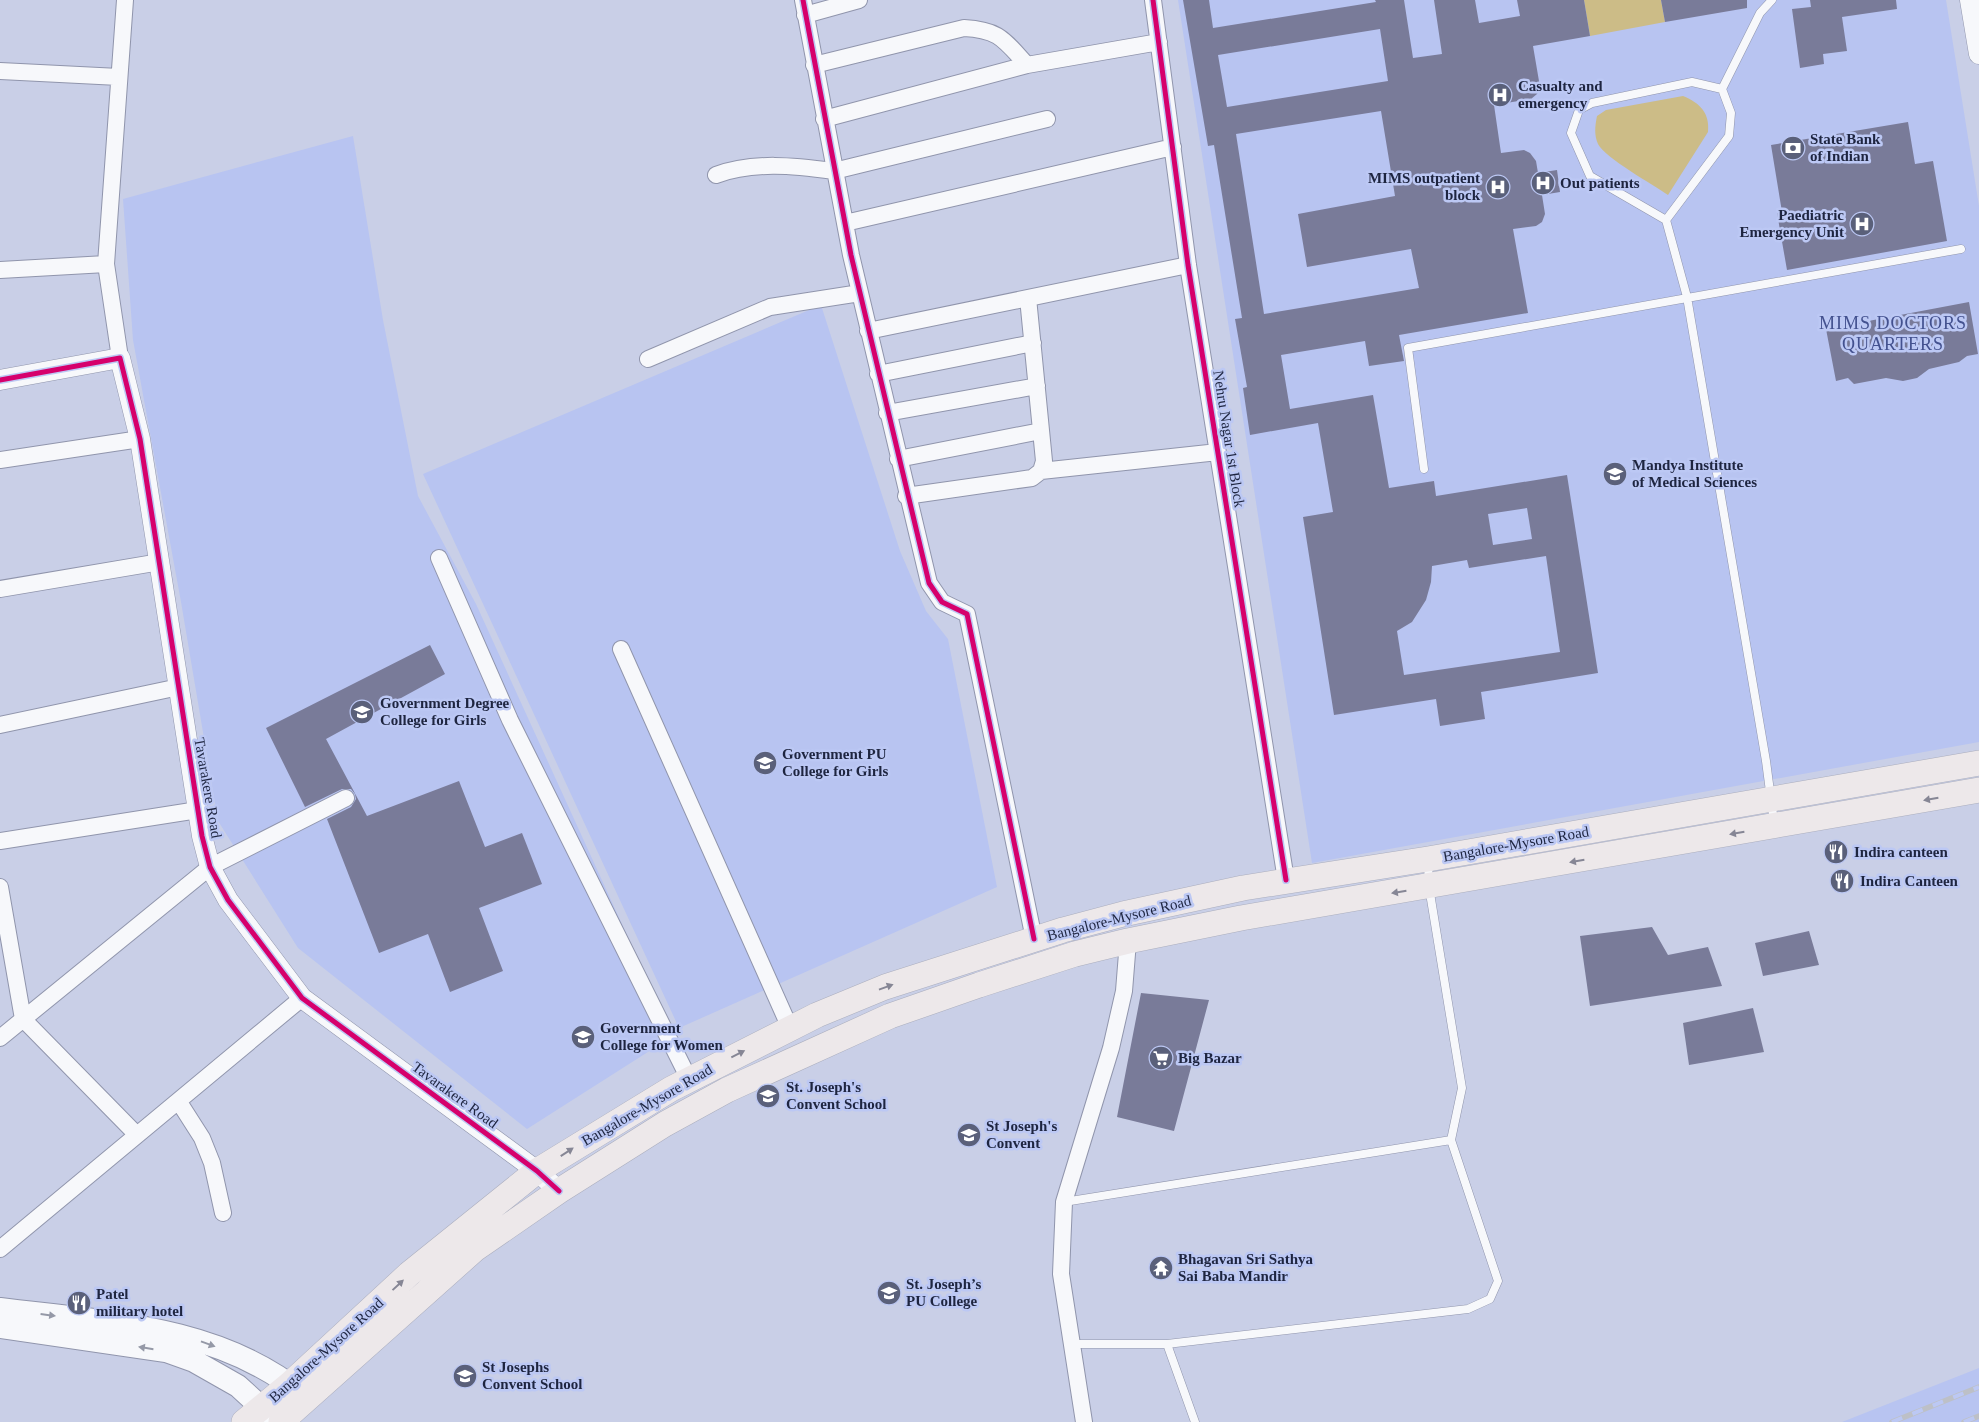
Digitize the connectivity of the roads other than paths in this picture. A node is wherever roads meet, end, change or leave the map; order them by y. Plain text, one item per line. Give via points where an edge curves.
1 (125, 0) edge
2 (859, 0) edge
3 (1154, 0) edge
4 (1970, 0) edge
5 (1770, 1) edge
6 (804, 7) edge
7 (1159, 42) junction
8 (1979, 54) edge
9 (814, 65) junction
10 (1026, 65) junction
11 (0, 71) edge
12 (119, 77) junction
13 (1722, 89) junction
14 (824, 119) junction
15 (1047, 119) dead end
16 (1173, 148) junction
17 (834, 171) junction
18 (716, 175) dead end
19 (1666, 220) junction
20 (845, 223) junction
21 (1961, 249) dead end
22 (106, 264) junction
23 (1188, 265) junction
24 (0, 270) edge
25 (860, 293) junction
26 (1687, 297) junction
27 (1028, 298) junction
28 (868, 331) junction
29 (1033, 343) junction
30 (120, 358) junction
31 (648, 359) dead end
32 (878, 374) junction
33 (0, 380) edge
34 (1037, 386) junction
35 (887, 413) junction
36 (1041, 431) junction
37 (140, 439) junction
38 (1218, 452) junction
39 (898, 459) junction
40 (0, 460) edge
41 (1424, 469) dead end
42 (1040, 472) junction
43 (906, 496) junction
44 (439, 558) dead end
45 (160, 562) junction
46 (0, 589) edge
47 (621, 650) dead end
48 (179, 687) junction
49 (0, 725) edge
50 (1979, 764) edge
51 (1979, 790) edge
52 (346, 798) dead end
53 (1770, 799) junction
54 (198, 810) junction
55 (1775, 827) junction
56 (0, 841) edge
57 (1428, 859) junction
58 (210, 866) junction
59 (1286, 880) junction
60 (0, 887) edge
61 (1429, 887) junction
62 (1034, 939) junction
63 (1128, 940) junction
64 (302, 998) junction
65 (23, 1019) junction
66 (790, 1028) junction
67 (0, 1038) edge
68 (689, 1079) junction
69 (179, 1102) junction
70 (136, 1135) junction
71 (1451, 1140) junction
72 (537, 1171) junction
73 (559, 1191) junction
74 (1064, 1202) junction
75 (223, 1213) dead end
76 (0, 1249) edge
77 (0, 1309) edge
78 (0, 1326) edge
79 (1072, 1344) junction
80 (1167, 1344) junction
81 (299, 1391) junction
82 (266, 1418) edge
83 (1084, 1422) edge
84 (1195, 1422) edge

1 - 12 street
2 - 6 street
3 - 7 street, Nehru Nagar 1st Block
4 - 8 street
5 - 13 lane via 1760,13
6 - 9 street
7 - 10 street
7 - 16 street, Nehru Nagar 1st Block
9 - 10 street via 964,28 982,29 999,36
9 - 14 street
10 - 14 street
11 - 12 street
12 - 22 street
13 - 19 lane via 1731,113 1729,136
13 - 19 lane via 1692,82 1592,103 1578,110 1571,133 1590,176
14 - 17 street
15 - 17 street
16 - 20 street
16 - 23 street, Nehru Nagar 1st Block
17 - 18 street via 798,166 736,168
17 - 20 street
19 - 26 lane
20 - 25 street
21 - 26 lane
22 - 24 street
22 - 30 street
23 - 27 street
23 - 38 street, Nehru Nagar 1st Block
25 - 28 street
25 - 31 street via 770,307
26 - 41 lane via 1408,348
26 - 53 lane
27 - 28 street
27 - 29 street
28 - 32 street
29 - 32 street
29 - 34 street
30 - 33 street
30 - 37 street, Tavarakere Road
32 - 35 street
34 - 35 street
34 - 36 street
35 - 39 street
36 - 39 street
36 - 42 street via 1044,461
37 - 40 street
37 - 45 street, Tavarakere Road
38 - 42 street
38 - 59 street, Nehru Nagar 1st Block
39 - 43 street
42 - 43 street via 1032,478
43 - 62 street via 929,583 942,602 967,614
44 - 68 street via 510,720
45 - 46 street
45 - 48 street, Tavarakere Road
47 - 66 street
48 - 49 street
48 - 54 street, Tavarakere Road
50 - 53 main road, Bangalore-Mysore Road
51 -> 55 main road, Bangalore-Mysore Road
52 - 58 street
53 - 55 lane
53 - 57 main road, Bangalore-Mysore Road
54 - 56 street
54 - 58 street, Tavarakere Road
55 -> 61 main road, Bangalore-Mysore Road
57 - 59 main road, Bangalore-Mysore Road
57 - 61 lane
58 - 64 street, Tavarakere Road via 228,900
58 - 65 street
59 - 62 main road, Bangalore-Mysore Road via 1123,914
60 - 65 street
61 -> 63 main road, Bangalore-Mysore Road
61 - 71 lane via 1462,1088
66 -> 62 main road, Bangalore-Mysore Road via 885,987
63 - 73 main road, Bangalore-Mysore Road via 1075,954 890,1016 727,1090 665,1124
63 - 74 street via 1124,992 1111,1048
64 - 69 street
64 - 72 street, Tavarakere Road
65 - 67 street
65 - 70 street
68 -> 66 main road, Bangalore-Mysore Road
72 -> 68 main road, Bangalore-Mysore Road
69 - 70 street
69 - 75 street via 209,1155
70 - 76 street
71 - 74 lane
71 - 80 lane via 1498,1281 1490,1299 1468,1309
72 - 73 street, Tavarakere Road
81 -> 72 main road, Bangalore-Mysore Road via 410,1274
73 - 81 main road, Bangalore-Mysore Road via 475,1249
74 - 79 street via 1061,1274
77 -> 81 main road via 142,1326 182,1335 238,1355
82 -> 78 main road via 238,1386 194,1361 166,1351
79 - 80 lane
79 - 83 street
80 - 84 lane
81 - 82 main road, Bangalore-Mysore Road

